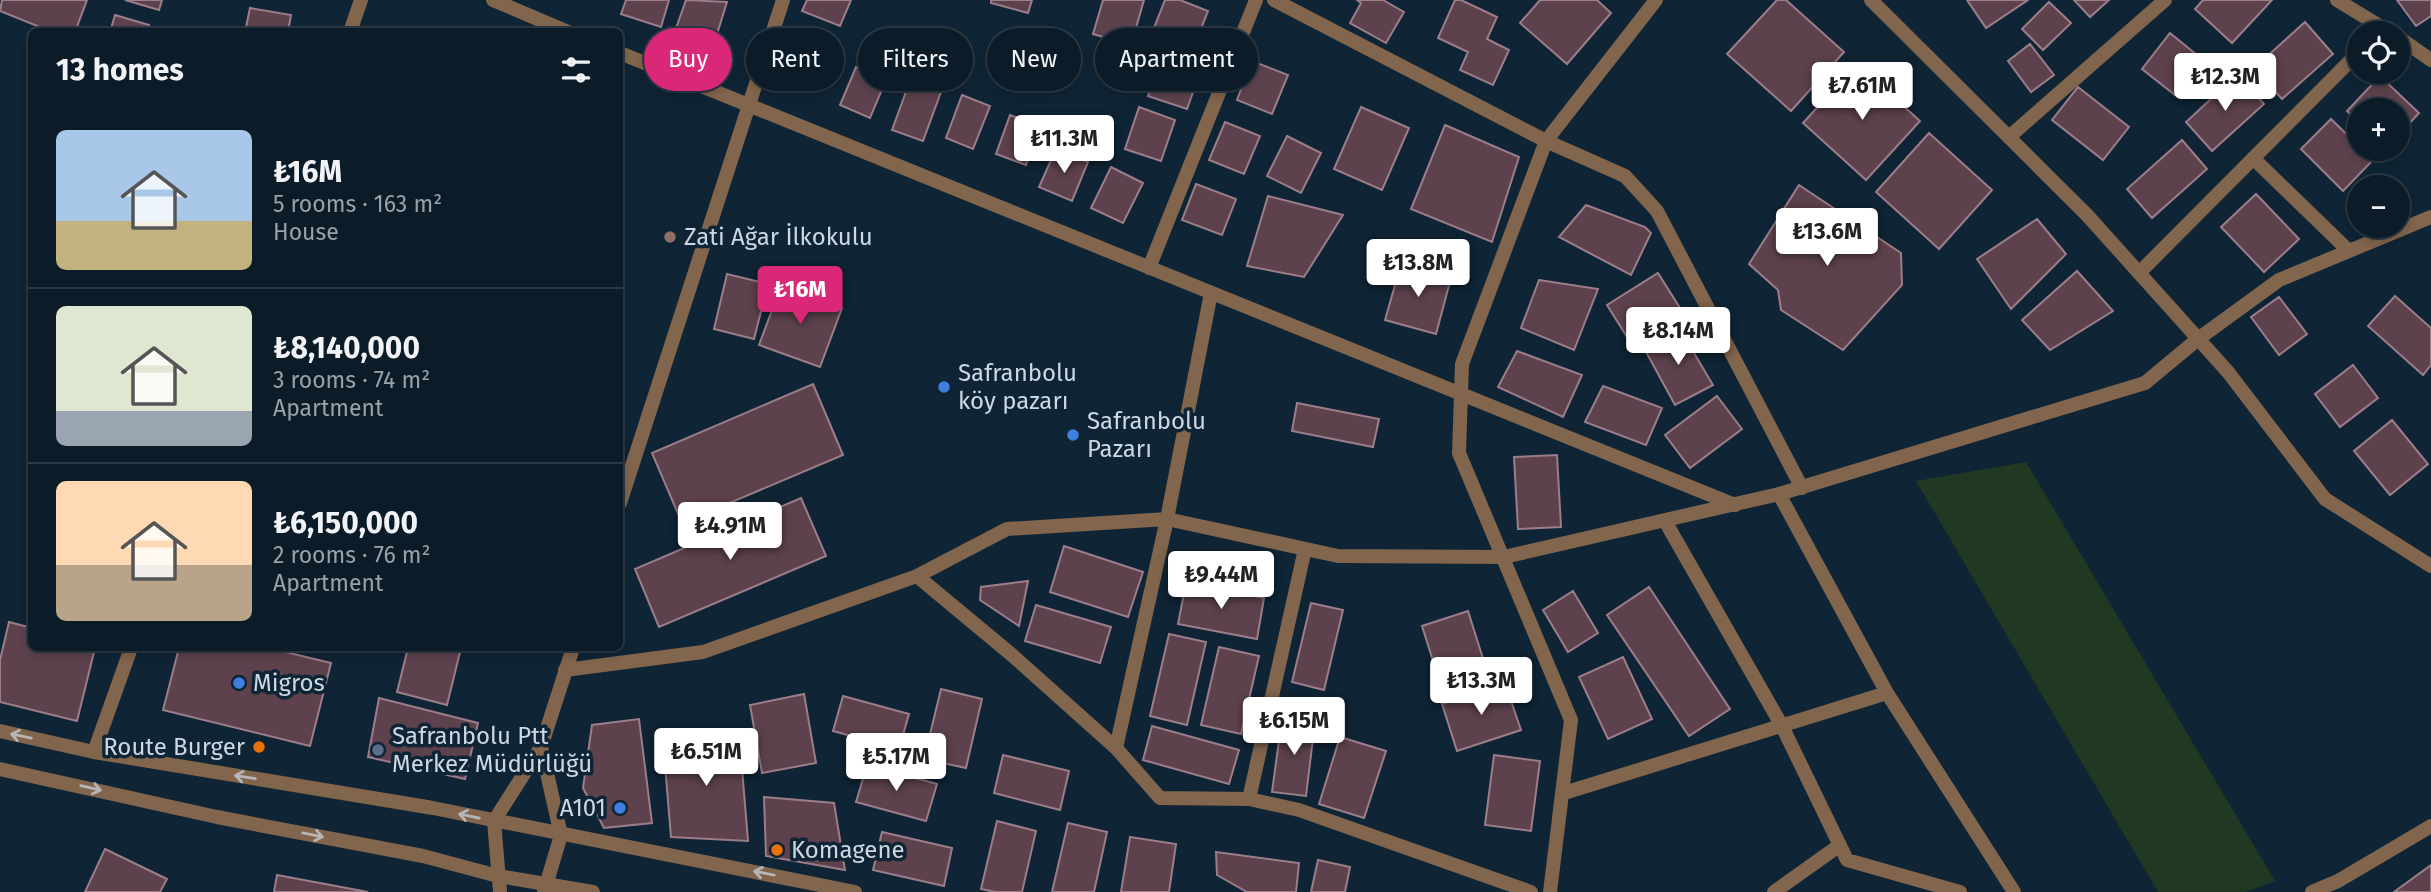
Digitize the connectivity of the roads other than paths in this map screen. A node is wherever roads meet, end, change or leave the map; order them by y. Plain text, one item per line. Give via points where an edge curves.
1 (361, 0) edge
2 (493, 0) edge
3 (783, 0) edge
4 (1256, 0) edge
5 (1274, 0) edge
6 (1656, 0) edge
7 (1871, 0) edge
8 (2165, 0) edge
9 (2337, 0) edge
10 (2369, 21) edge
11 (351, 28) edge
12 (559, 28) edge
13 (2410, 45) edge
14 (623, 54) edge
15 (2431, 60) edge
16 (2347, 64) edge
17 (748, 107) junction
18 (2009, 137) junction
19 (1546, 141) junction
20 (2253, 158) junction
21 (2431, 217) edge
22 (2349, 251) junction
23 (1149, 268) junction
24 (2139, 273) junction
25 (1211, 293) junction
26 (2198, 339) junction
27 (1461, 392) junction
28 (1802, 488) junction
29 (623, 494) edge
30 (1779, 494) junction
31 (1734, 505) junction
32 (1167, 519) junction
33 (1664, 521) junction
34 (1305, 549) junction
35 (1504, 557) junction
36 (2431, 566) edge
37 (917, 576) junction
38 (130, 651) edge
39 (572, 651) edge
40 (565, 670) junction
41 (1887, 694) junction
42 (1783, 726) junction
43 (0, 731) edge
44 (541, 747) junction
45 (1116, 748) junction
46 (94, 752) junction
47 (0, 769) edge
48 (1564, 793) junction
49 (1249, 799) junction
50 (494, 821) junction
51 (2431, 826) edge
52 (561, 835) junction
53 (1840, 845) junction
54 (498, 876) junction
55 (545, 888) edge
56 (500, 892) edge
57 (593, 892) edge
58 (855, 892) edge
59 (1531, 892) edge
60 (1550, 892) edge
61 (1774, 892) edge
62 (1960, 892) edge
63 (2014, 892) edge
64 (2312, 892) edge

1 - 11 street
2 - 12 street
3 - 17 street
4 - 23 street
5 - 19 street
6 - 19 street
7 - 18 street
8 - 18 street
9 - 10 street
13 - 15 street
14 - 17 street
16 - 20 street
17 - 23 street
17 - 29 street
18 - 24 street
19 - 27 street via 1462,365
19 - 28 street via 1625,176 1657,211
20 - 22 street
20 - 24 street
21 - 22 street
22 - 26 street via 2279,280
23 - 25 street
24 - 26 street
25 - 27 street
25 - 32 street
26 - 28 street via 2145,383
26 - 36 street via 2325,499
27 - 31 street
27 - 35 street via 1459,453
28 - 30 street
30 - 31 street
30 - 41 street
31 - 33 street
32 - 34 street
32 - 37 street via 1007,529
32 - 45 street
33 - 35 street
33 - 42 street
34 - 35 street via 1339,556
34 - 49 street
35 - 48 street via 1572,720
37 - 40 street via 703,652
37 - 45 street
38 - 46 street
39 - 40 street
40 - 44 street
41 - 42 street
41 - 63 street
42 - 48 street
42 - 53 street
46 -> 43 street
44 - 50 street
44 - 52 street
45 - 49 street via 1160,798
50 -> 46 street
47 -> 54 street via 423,856
48 - 60 street
49 - 59 street via 1299,810
50 - 52 street
50 - 54 street
51 - 64 street
52 - 55 street
58 -> 52 street
53 - 61 street
53 - 62 street via 1847,860
54 - 55 street
54 - 56 street
55 - 57 street

